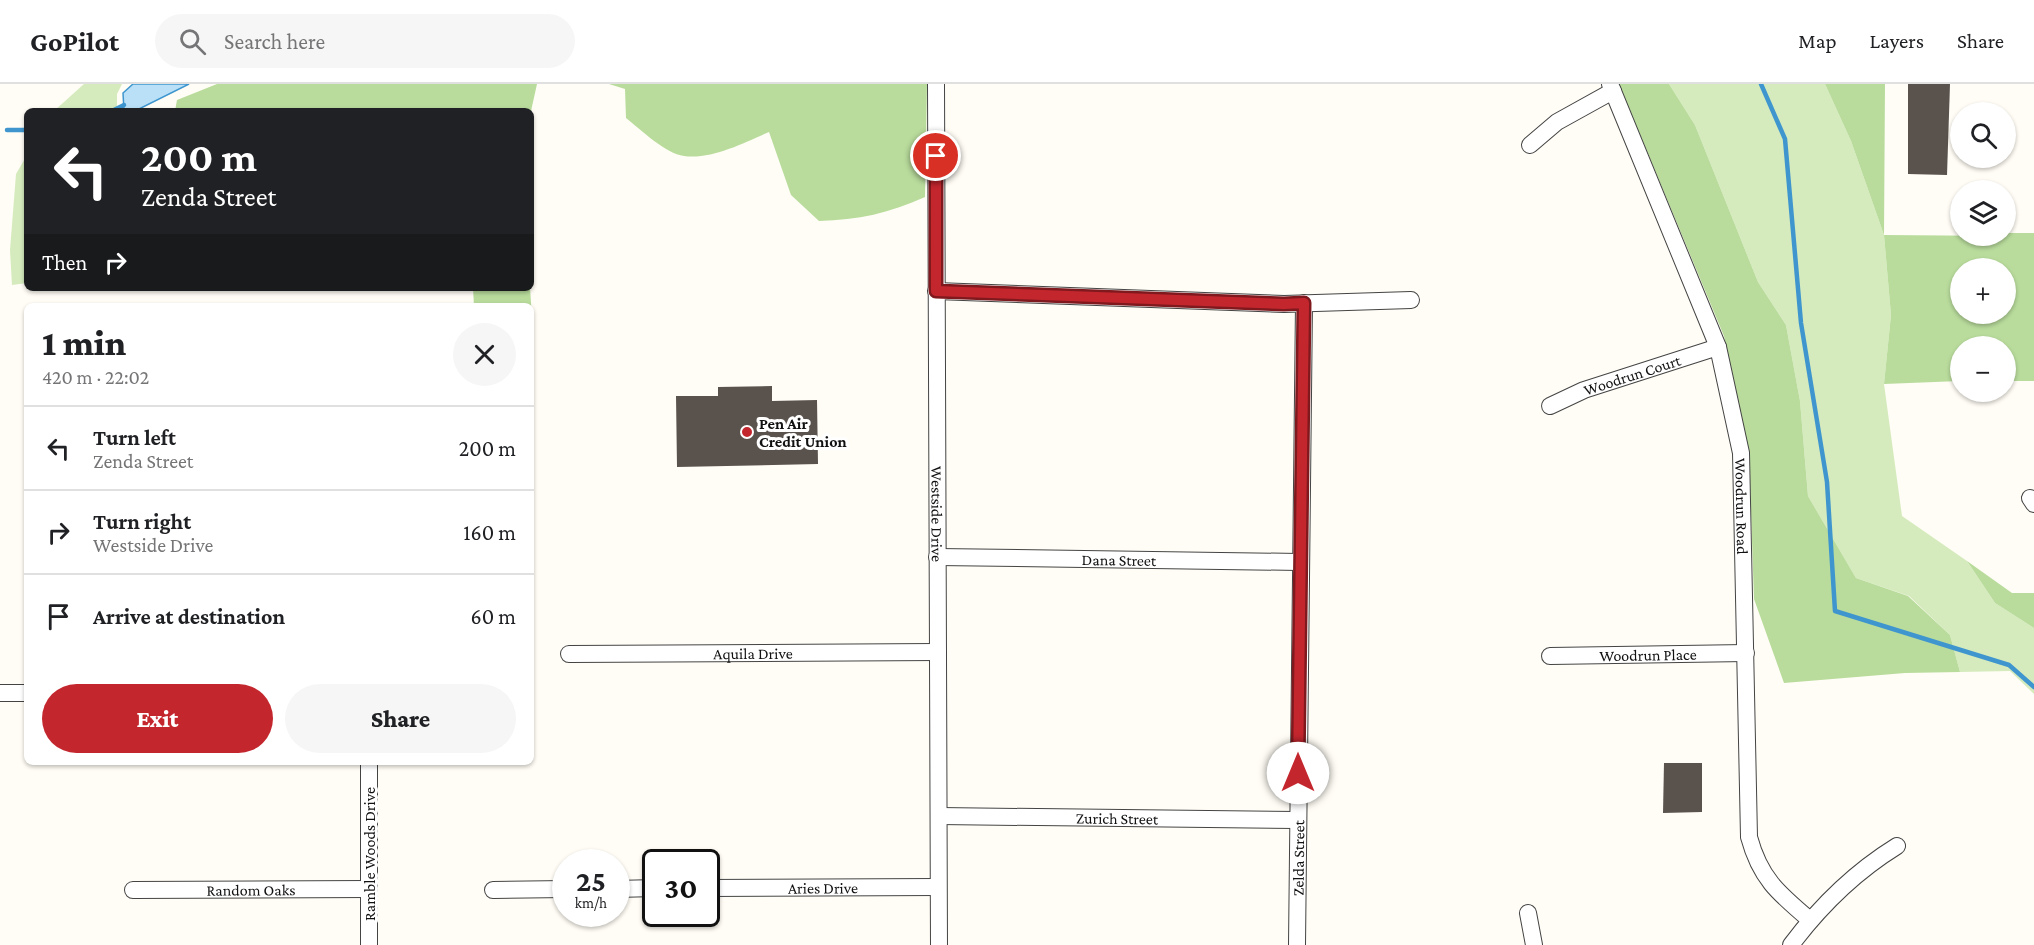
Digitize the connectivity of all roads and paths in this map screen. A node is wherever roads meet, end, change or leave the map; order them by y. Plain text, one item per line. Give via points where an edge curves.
1 (936, 84) edge
2 (1612, 87) edge
3 (1530, 145) dead end
4 (936, 291) junction
5 (1411, 300) dead end
6 (1304, 303) junction
7 (1718, 347) junction
8 (1550, 406) dead end
9 (938, 557) junction
10 (1299, 562) junction
11 (938, 651) junction
12 (1746, 653) junction
13 (569, 654) dead end
14 (1550, 656) dead end
15 (0, 693) edge
16 (24, 693) edge
17 (369, 765) edge
18 (939, 816) junction
19 (1297, 820) junction
20 (1897, 846) dead end
21 (938, 887) junction
22 (720, 888) edge
23 (369, 889) junction
24 (552, 889) edge
25 (133, 890) dead end
26 (493, 891) dead end
27 (1528, 913) dead end
28 (1810, 920) junction
29 (369, 945) edge
30 (939, 945) edge
31 (1297, 945) edge
32 (1533, 945) edge
33 (1791, 945) edge

1 - 4 street, Westside Drive
2 - 3 street, Woodrun Road via 1557,122
2 - 7 street, Woodrun Road
4 - 6 street
4 - 9 street, Westside Drive
5 - 6 street
6 - 10 street, Zelda Street
7 - 8 street, Woodrun Court via 1584,390
7 - 12 street, Woodrun Road via 1741,453
9 - 10 street, Dana Street
9 - 11 street, Westside Drive
10 - 19 street, Zelda Street
11 - 13 street, Aquila Drive
11 - 18 street, Westside Drive
12 - 14 street, Woodrun Place
12 - 28 street, Woodrun Road via 1749,837 1763,875
15 - 16 street
17 - 23 street, Ramble Woods Drive
18 - 19 street, Zurich Street
18 - 21 street, Westside Drive
19 - 31 street, Zelda Street
20 - 28 street via 1863,867
21 - 22 street, Aries Drive
21 - 30 street, Westside Drive
23 - 25 street, Random Oaks
23 - 29 street, Ramble Woods Drive
24 - 26 street
27 - 32 street
28 - 33 street

